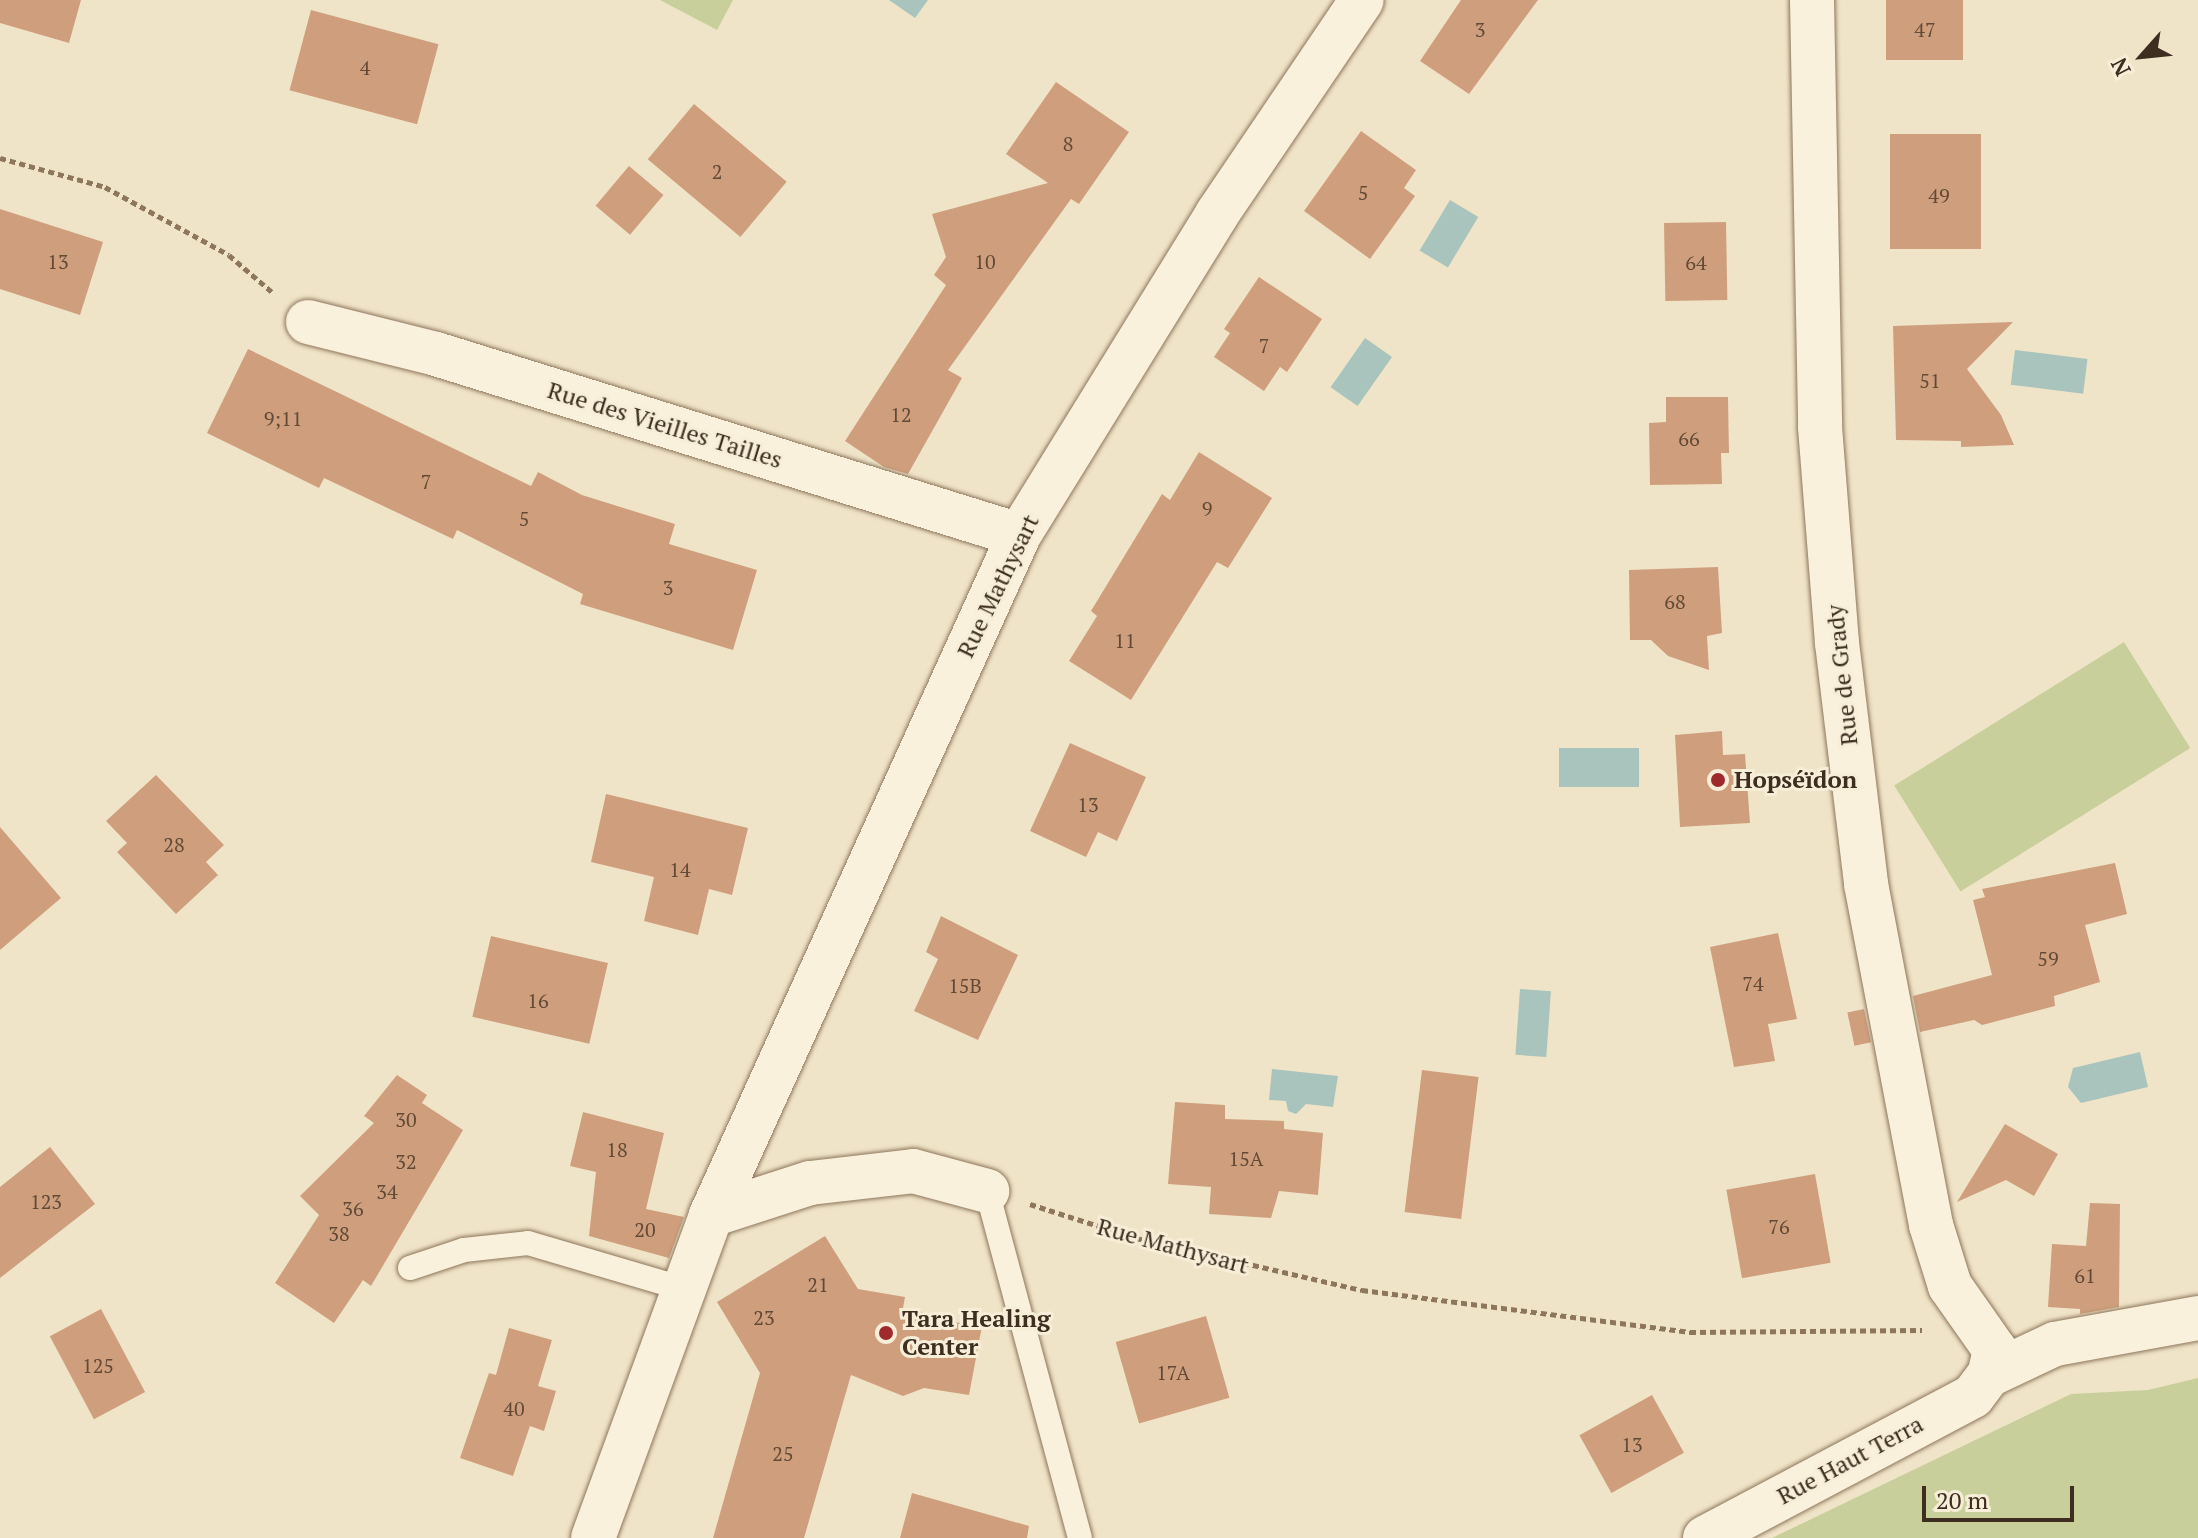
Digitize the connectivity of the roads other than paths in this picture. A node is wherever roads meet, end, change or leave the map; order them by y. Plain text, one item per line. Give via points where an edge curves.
1 (1362, 0) edge
2 (1812, 0) edge
3 (308, 322) road end
4 (1019, 535) junction
5 (987, 1191) joint
6 (711, 1215) junction
7 (410, 1268) dead end
8 (684, 1289) junction
9 (2198, 1318) edge
10 (1989, 1375) junction
11 (593, 1538) edge
12 (1080, 1538) edge
13 (1705, 1538) edge

1 - 4 street, Rue Mathysart via 1217,214
2 - 10 street, Rue de Grady via 1820,427 1837,643 1866,884 1931,1225 1950,1286 1995,1350
3 - 4 street, Rue des Vieilles Tailles via 436,354
4 - 6 street, Rue Mathysart
5 - 6 street via 913,1171 810,1183
5 - 12 lane
6 - 8 street, Rue Mathysart
7 - 8 lane via 464,1250 528,1243
8 - 11 street, Rue Mathysart
9 - 10 street, Rue Haut Terra via 2055,1344
10 - 13 street, Rue Haut Terra via 1973,1396

